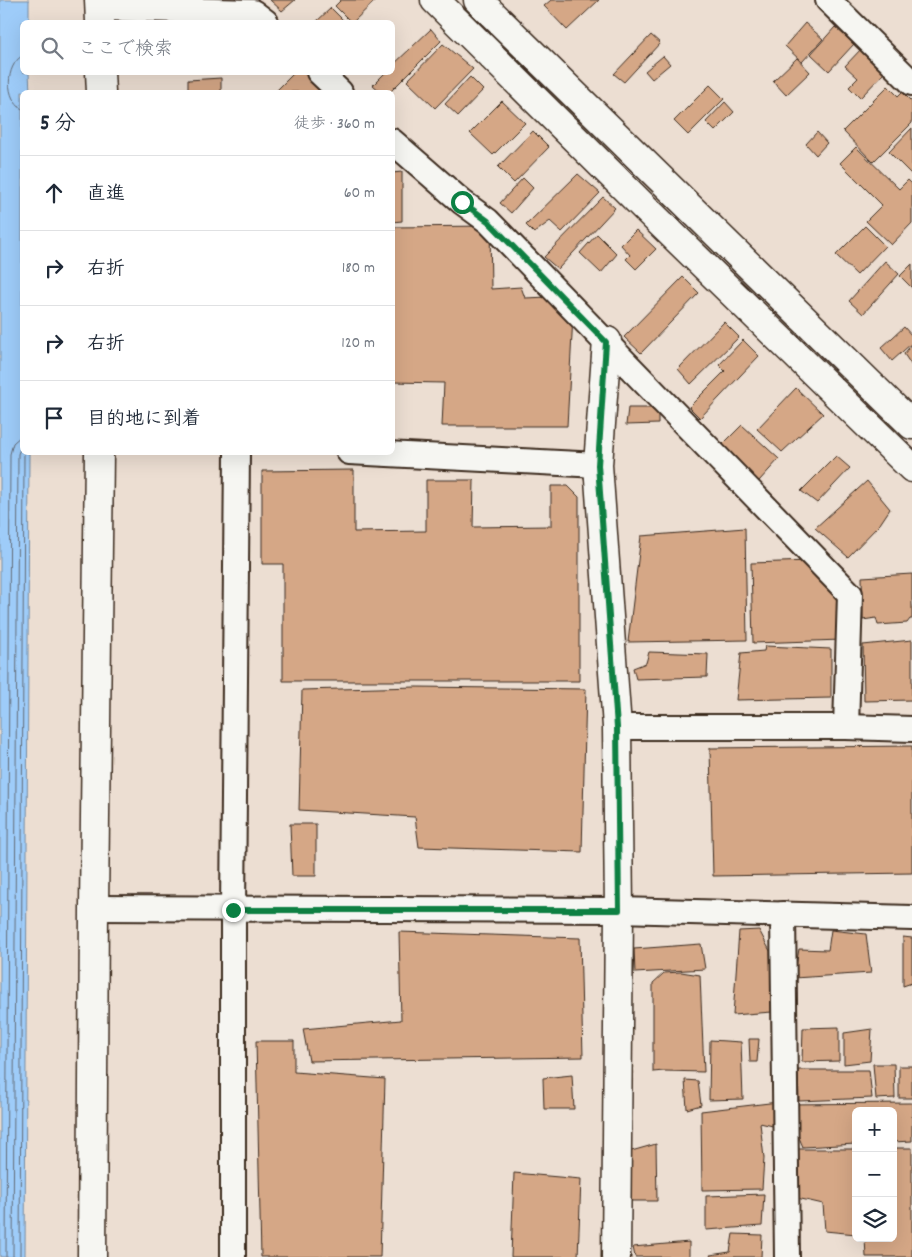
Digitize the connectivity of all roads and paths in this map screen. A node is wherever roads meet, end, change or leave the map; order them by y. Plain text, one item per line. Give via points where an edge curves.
1 (435, 0) edge
2 (478, 0) edge
3 (828, 0) edge
4 (100, 10) edge
5 (263, 20) edge
6 (100, 75) edge
7 (322, 75) edge
8 (912, 82) edge
9 (101, 90) edge
10 (338, 90) edge
11 (395, 146) edge
12 (404, 162) edge
13 (606, 342) junction
14 (912, 425) edge
15 (395, 454) edge
16 (99, 455) edge
17 (237, 455) edge
18 (598, 465) junction
19 (912, 468) edge
20 (617, 727) junction
21 (846, 727) junction
22 (912, 729) edge
23 (94, 908) junction
24 (233, 910) junction
25 (619, 910) junction
26 (784, 914) junction
27 (912, 918) edge
28 (92, 1257) edge
29 (233, 1257) edge
30 (616, 1257) edge
31 (786, 1257) edge

1 - 19 street
2 - 14 street
3 - 8 street
4 - 5 street via 253,12
6 - 9 street
7 - 10 street
11 - 12 street
12 - 13 street via 488,221
13 - 18 street
13 - 21 street via 850,594
15 - 18 street
16 - 23 street
17 - 24 street
18 - 20 street
20 - 21 street
20 - 25 street
21 - 22 street
23 - 24 street
23 - 28 street
24 - 25 street
24 - 29 street
25 - 26 street
25 - 30 street
26 - 27 street
26 - 31 street

